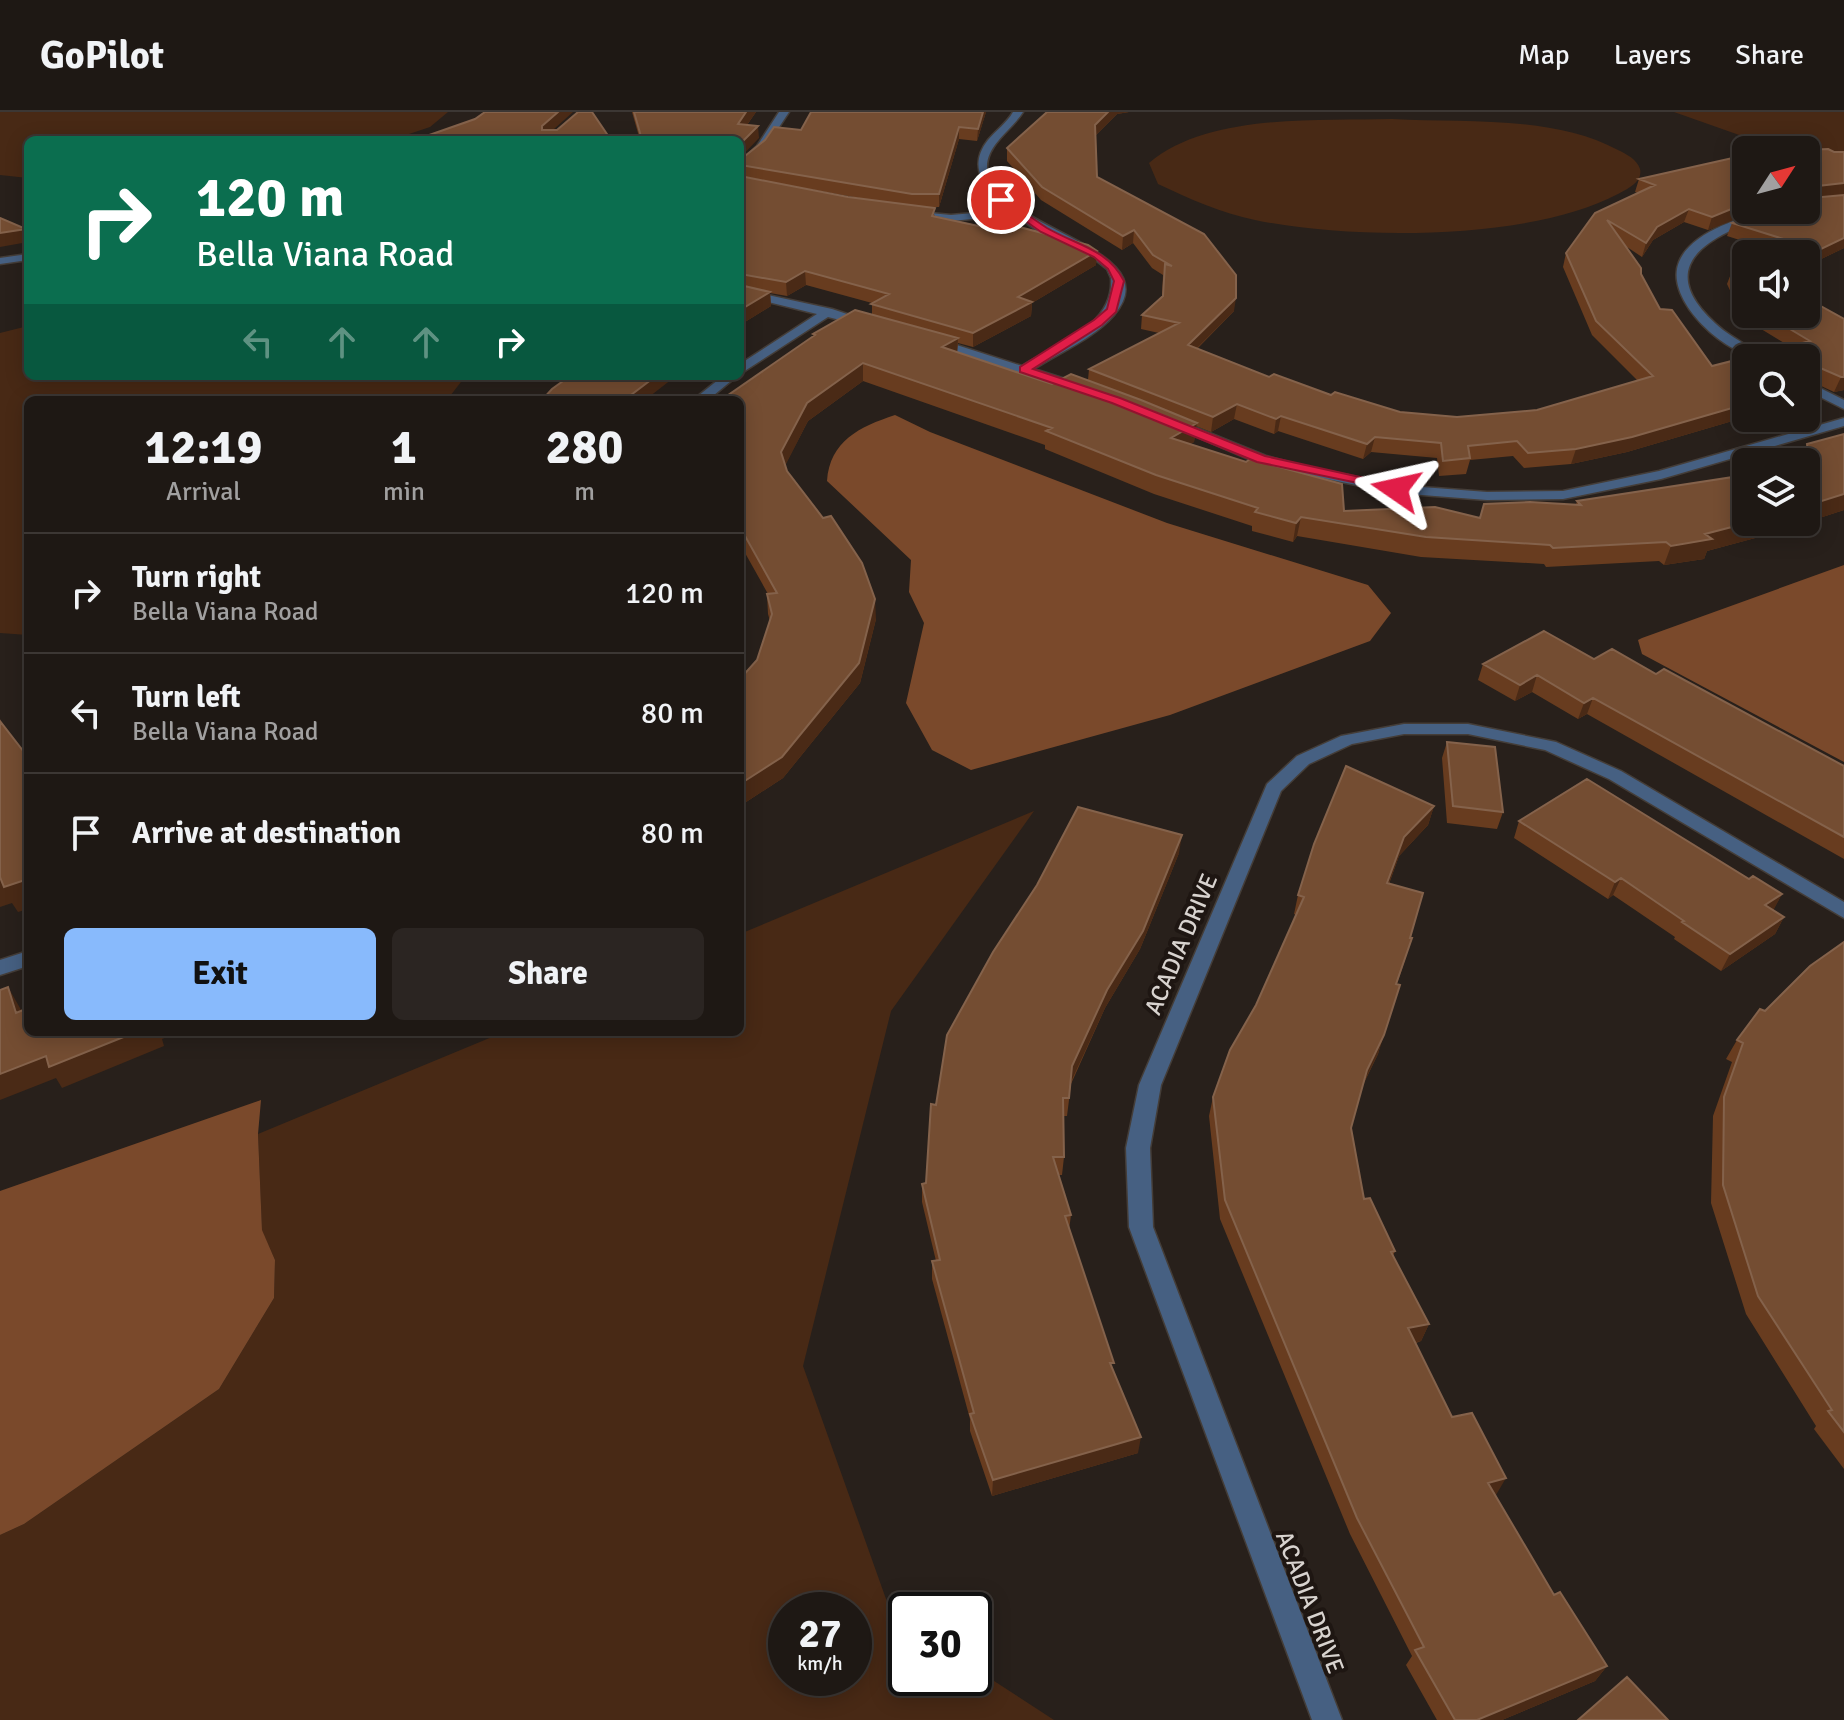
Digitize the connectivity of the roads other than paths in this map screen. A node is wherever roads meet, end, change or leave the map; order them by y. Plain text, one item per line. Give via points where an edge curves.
1 (784, 112) edge
2 (1018, 112) edge
3 (744, 163) edge
4 (893, 211) edge
5 (1017, 212) junction
6 (1737, 224) edge
7 (24, 258) edge
8 (0, 261) edge
9 (744, 293) edge
10 (828, 312) junction
11 (884, 327) edge
12 (926, 340) edge
13 (1732, 344) edge
14 (744, 367) edge
15 (1024, 370) junction
16 (726, 380) edge
17 (1820, 392) edge
18 (705, 396) edge
19 (1103, 396) edge
20 (1844, 405) edge
21 (1156, 417) edge
22 (1844, 422) edge
23 (1844, 911) edge
24 (24, 959) edge
25 (0, 968) edge
26 (1327, 1720) edge

1 - 3 street
2 - 5 street via 994,137 981,169 1001,200
4 - 5 street via 951,218
5 - 15 street via 1098,255 1119,281 1112,310
6 - 13 street via 1699,246 1685,258 1682,271 1683,288 1698,313
7 - 8 street
9 - 10 street
10 - 11 street
10 - 14 street
12 - 15 street
15 - 19 street
16 - 18 street
17 - 20 street
21 - 22 street via 1302,470 1396,489 1487,496 1563,495 1661,475
23 - 26 street, ACADIA DRIVE via 1615,775 1550,746 1468,729 1404,729 1347,740 1303,760 1273,788 1150,1085 1138,1148 1141,1227
24 - 25 street

